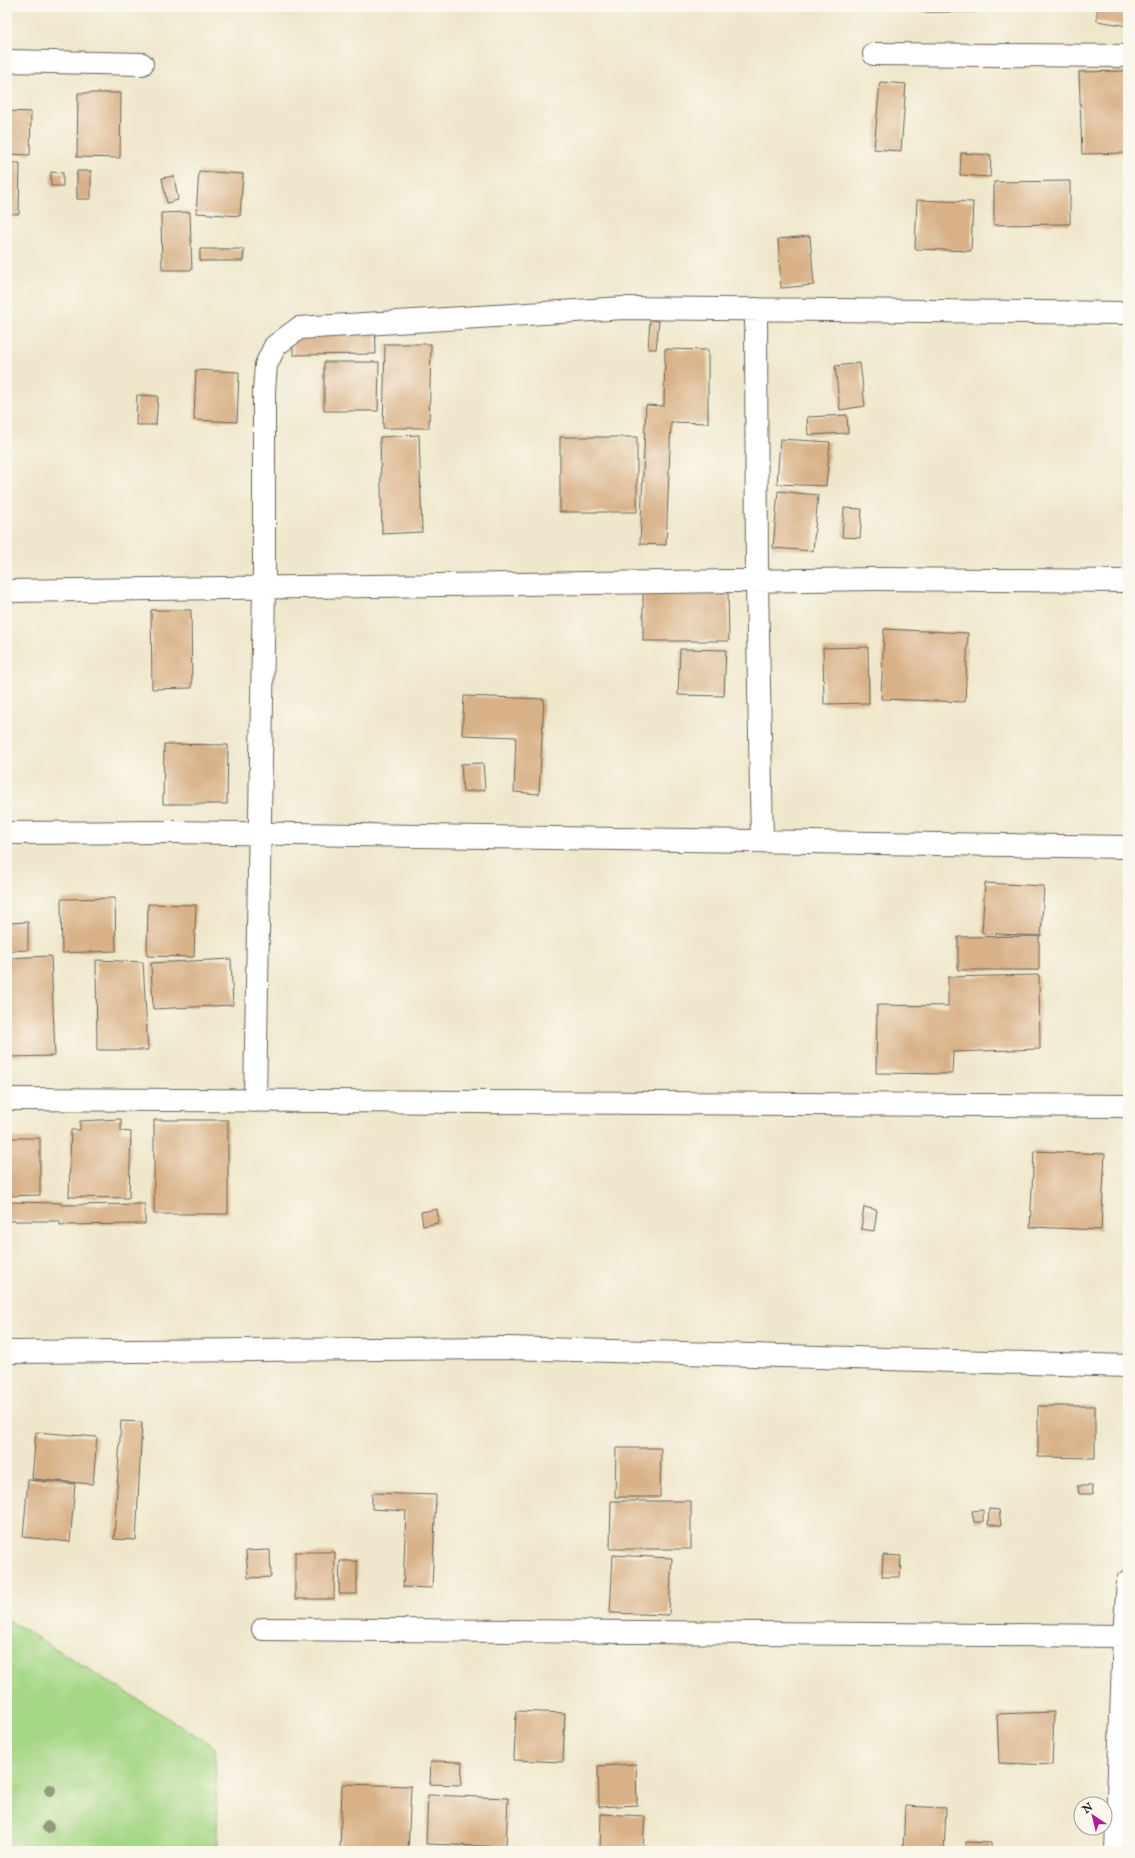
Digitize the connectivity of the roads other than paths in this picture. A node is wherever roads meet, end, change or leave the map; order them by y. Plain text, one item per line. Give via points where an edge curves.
1 (874, 54) dead end
2 (1128, 56) edge
3 (7, 61) edge
4 (142, 64) dead end
5 (756, 309) junction
6 (1128, 312) edge
7 (756, 581) junction
8 (1128, 581) edge
9 (264, 588) junction
10 (7, 591) edge
11 (7, 832) edge
12 (260, 833) junction
13 (762, 841) junction
14 (1128, 847) edge
15 (7, 1099) edge
16 (255, 1102) junction
17 (1128, 1106) edge
18 (7, 1352) edge
19 (1128, 1366) edge
20 (1128, 1581) edge
21 (263, 1628) dead end
22 (1126, 1636) edge
23 (1116, 1851) edge

1 - 2 street
3 - 4 street
5 - 6 street
5 - 7 street
5 - 9 street via 624,308 299,328 275,346 266,365
7 - 8 street
7 - 9 street
7 - 13 street
9 - 10 street
9 - 12 street
11 - 12 street
12 - 13 street
12 - 16 street
13 - 14 street
15 - 16 street
16 - 17 street
18 - 19 street via 507,1348
20 - 22 street
21 - 22 street
22 - 23 street

